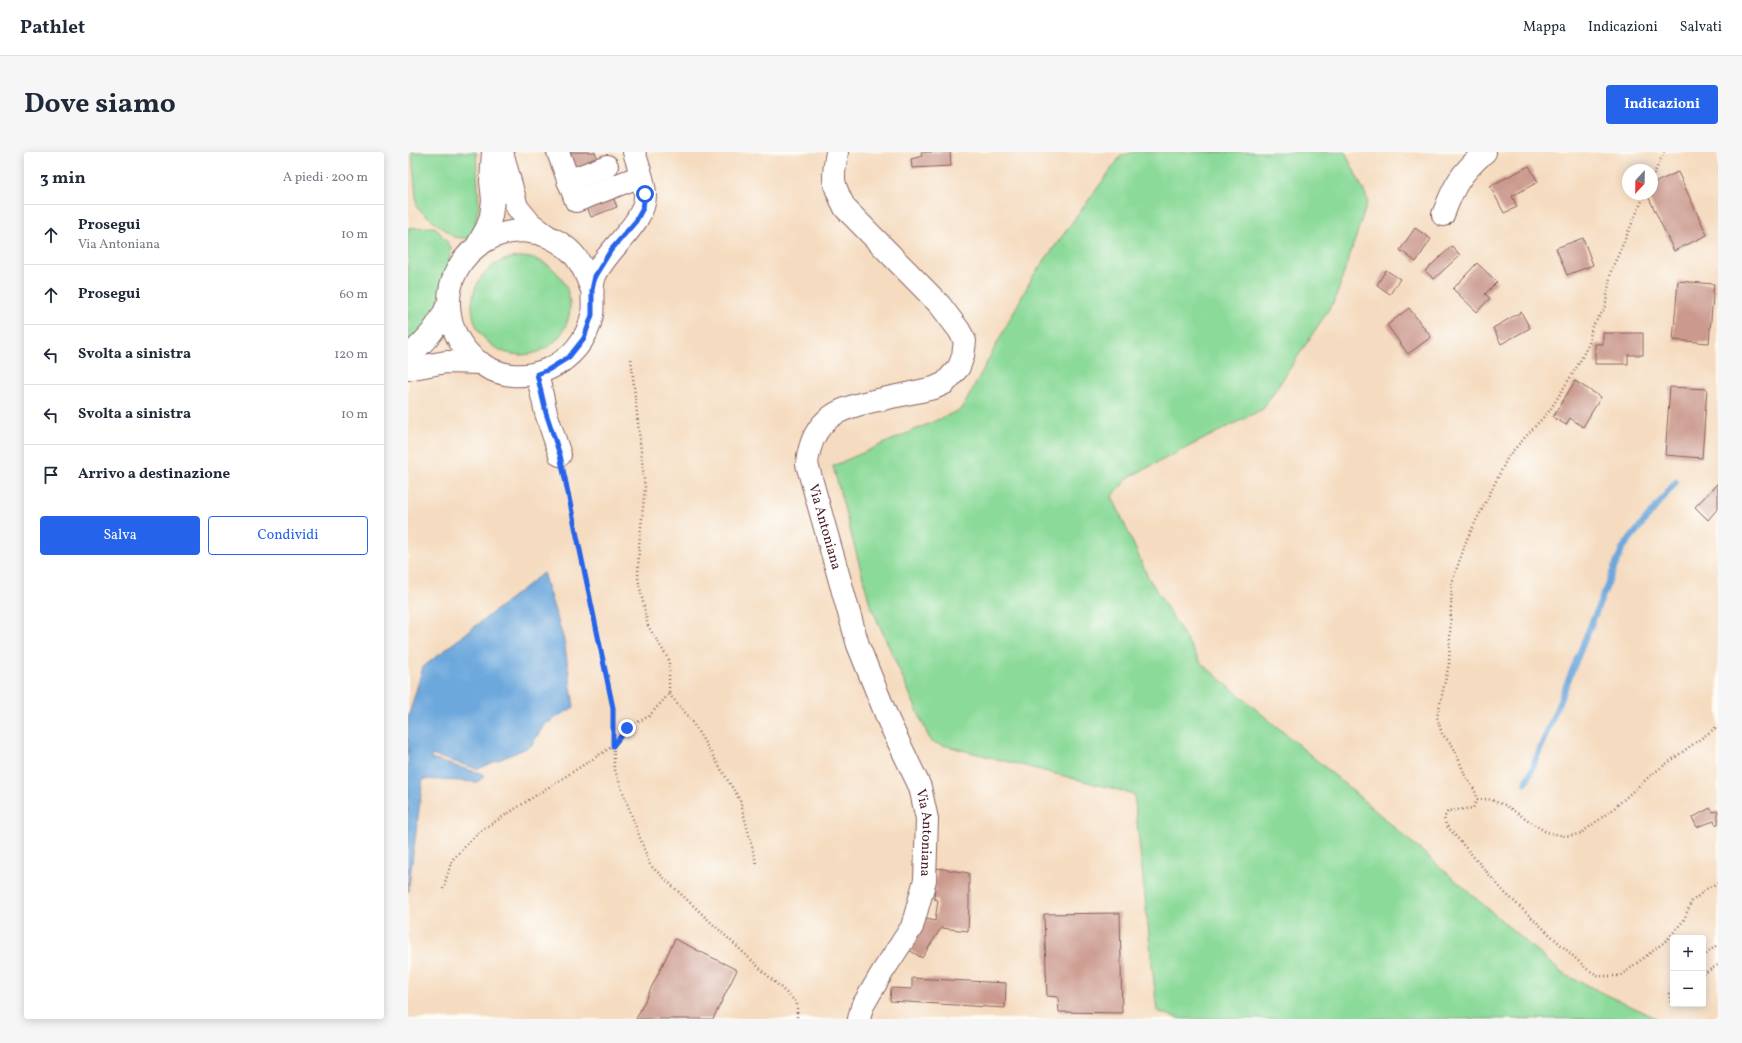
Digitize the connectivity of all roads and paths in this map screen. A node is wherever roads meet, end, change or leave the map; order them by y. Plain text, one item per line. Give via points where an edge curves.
1 (634, 152) edge
2 (836, 152) edge
3 (1485, 152) edge
4 (1664, 152) edge
5 (503, 155) edge
6 (1658, 165) edge
7 (608, 166) edge
8 (566, 167) edge
9 (640, 176) junction
10 (1642, 200) edge
11 (1443, 214) dead end
12 (627, 232) junction
13 (547, 236) junction
14 (478, 244) junction
15 (568, 249) junction
16 (592, 290) junction
17 (448, 304) junction
18 (408, 356) edge
19 (631, 358) dead end
20 (481, 363) junction
21 (408, 369) edge
22 (537, 374) junction
23 (560, 455) joint
24 (669, 694) junction
25 (1718, 726) edge
26 (613, 746) junction
27 (1477, 800) junction
28 (757, 866) dead end
29 (1718, 883) edge
30 (443, 889) dead end
31 (1718, 944) edge
32 (1706, 954) edge
33 (1718, 965) edge
34 (1706, 972) edge
35 (1670, 992) edge
36 (1670, 1003) edge
37 (797, 1019) edge
38 (860, 1019) edge

1 - 9 street
2 - 38 street, Via Antoniana via 832,175 835,189 846,208 940,305 965,341 962,361 945,383 934,388 841,410 820,427 808,453 807,464 858,645 889,722 920,787 927,819 925,880 912,927 862,1007
3 - 11 street via 1466,169 1453,188
4 - 6 path
5 - 13 street via 517,207 530,223
5 - 14 street via 491,181 491,216
7 - 8 street
7 - 8 street via 576,201
7 - 9 street
9 - 12 street via 645,194 643,208
10 - 27 path via 1611,271 1605,308 1592,327 1589,343 1550,410 1509,455 1468,538 1452,582 1449,664 1437,717 1442,734 1453,746
12 - 15 street via 616,241 602,247 587,250
12 - 16 street via 601,265
13 - 14 street via 524,230 499,234
13 - 15 street
14 - 17 street via 462,260 451,281
15 - 16 street via 584,268
16 - 22 street via 592,315 584,338 569,357
17 - 18 street via 433,333
17 - 20 street via 452,327 464,348
19 - 24 path via 644,488 638,578 648,626 669,660
20 - 21 street via 446,362
20 - 22 street via 502,373
22 - 23 street
23 - 26 path via 613,708
24 - 26 path via 649,716 627,728
24 - 28 path via 689,717 740,800
25 - 27 path via 1651,775 1580,834 1565,836 1546,832 1505,805 1488,799
26 - 30 path via 478,832 452,860
26 - 37 path via 614,768 650,865 797,1003
27 - 29 path via 1473,808 1448,811 1444,818 1446,824 1505,893 1599,976 1620,976 1667,940 1684,920 1691,902
31 - 32 path
33 - 34 path
35 - 36 path

